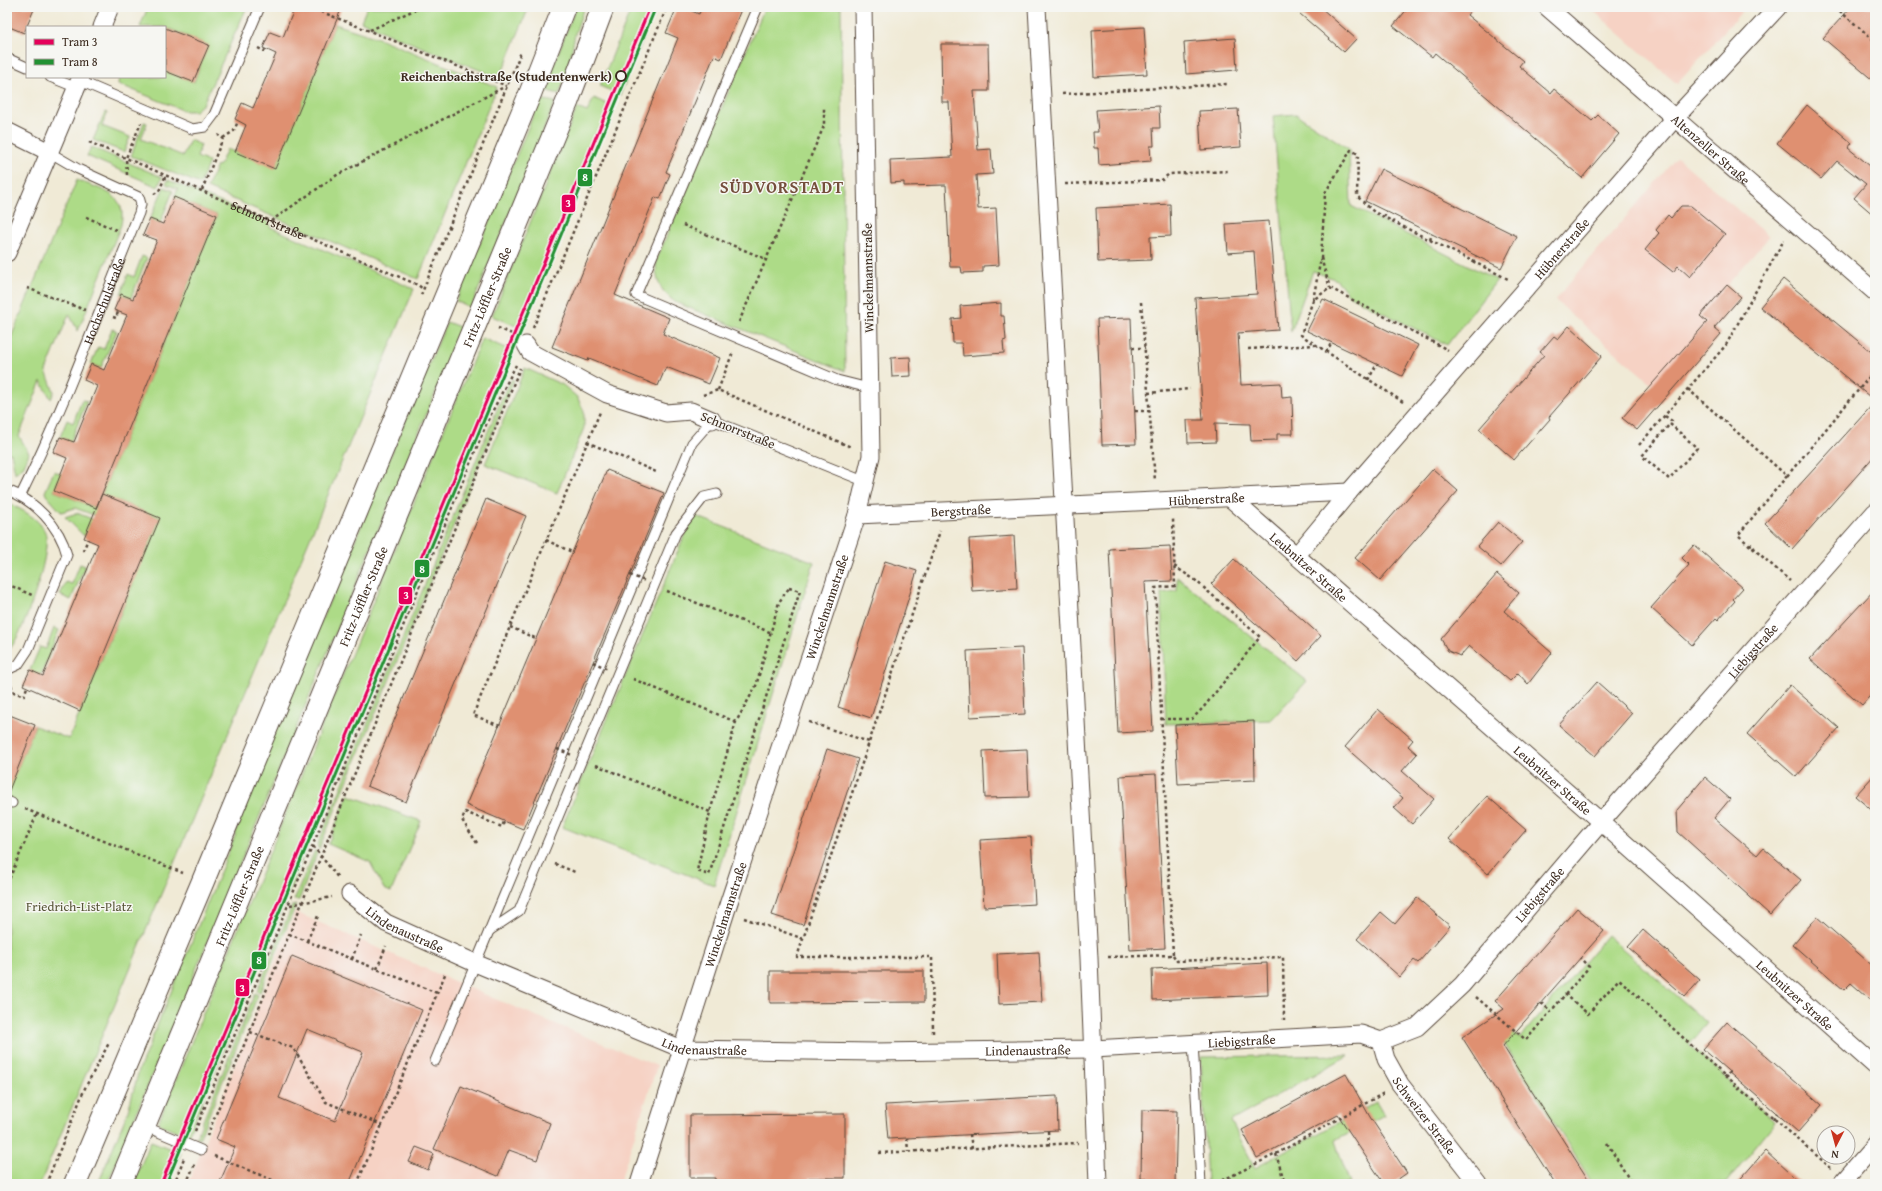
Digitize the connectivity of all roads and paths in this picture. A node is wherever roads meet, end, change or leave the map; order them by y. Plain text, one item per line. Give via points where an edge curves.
1 (110, 7) edge
2 (260, 7) edge
3 (310, 7) edge
4 (420, 7) edge
5 (564, 7) edge
6 (603, 7) edge
7 (666, 7) edge
8 (758, 7) edge
9 (863, 7) edge
10 (1037, 7) edge
11 (1547, 7) edge
12 (1778, 7) edge
13 (1835, 7) edge
14 (102, 26) edge
15 (370, 30) junction
16 (1875, 41) edge
17 (7, 58) edge
18 (26, 67) edge
19 (56, 78) edge
20 (79, 82) edge
21 (1227, 84) dead end
22 (1042, 95) junction
23 (824, 108) dead end
24 (147, 110) junction
25 (1675, 118) junction
26 (238, 121) dead end
27 (205, 127) junction
28 (7, 131) edge
29 (223, 138) junction
30 (89, 142) dead end
31 (49, 152) junction
32 (126, 158) junction
33 (1229, 171) dead end
34 (166, 175) junction
35 (1046, 185) junction
36 (127, 190) junction
37 (202, 190) junction
38 (141, 204) junction
39 (1387, 212) dead end
40 (1384, 217) junction
41 (668, 219) junction
42 (271, 221) junction
43 (1794, 222) junction
44 (1432, 234) dead end
45 (1430, 240) junction
46 (7, 253) edge
47 (1476, 256) dead end
48 (1321, 258) junction
49 (766, 259) junction
50 (1473, 262) junction
51 (27, 288) dead end
52 (1330, 288) junction
53 (1526, 289) junction
54 (1875, 292) edge
55 (1313, 300) junction
56 (1141, 302) dead end
57 (443, 304) junction
58 (99, 315) junction
59 (736, 337) junction
60 (1332, 342) dead end
61 (526, 345) junction
62 (1316, 345) junction
63 (1132, 348) dead end
64 (1145, 348) junction
65 (1248, 349) dead end
66 (1326, 352) junction
67 (1465, 359) junction
68 (1377, 364) dead end
69 (1875, 370) edge
70 (1368, 380) junction
71 (870, 388) junction
72 (1190, 389) dead end
73 (1688, 389) junction
74 (1148, 392) junction
75 (607, 394) junction
76 (1135, 411) dead end
77 (1150, 411) junction
78 (1418, 413) junction
79 (1665, 416) junction
80 (712, 420) junction
81 (1670, 424) junction
82 (587, 442) junction
83 (1639, 445) dead end
84 (871, 456) junction
85 (656, 472) dead end
86 (1787, 476) junction
87 (866, 482) junction
88 (7, 490) edge
89 (1349, 492) junction
90 (717, 494) dead end
91 (20, 495) junction
92 (1229, 497) junction
93 (1164, 500) junction
94 (1064, 506) junction
95 (946, 511) junction
96 (1875, 512) edge
97 (857, 515) junction
98 (546, 540) junction
99 (572, 552) dead end
100 (1297, 556) junction
101 (1174, 565) junction
102 (630, 575) dead end
103 (645, 581) dead end
104 (7, 584) edge
105 (654, 585) junction
106 (1803, 593) junction
107 (47, 603) junction
108 (510, 627) junction
109 (772, 633) junction
110 (536, 638) dead end
111 (593, 662) dead end
112 (608, 669) dead end
113 (7, 670) edge
114 (618, 673) junction
115 (9, 681) dead end
116 (27, 687) dead end
117 (791, 715) junction
118 (1161, 719) junction
119 (736, 722) junction
120 (500, 726) dead end
121 (869, 742) junction
122 (556, 749) dead end
123 (572, 755) dead end
124 (582, 759) junction
125 (9, 802) edge
126 (710, 812) junction
127 (37, 814) junction
128 (485, 814) dead end
129 (483, 819) junction
130 (504, 822) dead end
131 (1601, 822) junction
132 (477, 844) dead end
133 (313, 846) junction
134 (321, 854) junction
135 (564, 868) dead end
136 (575, 872) dead end
137 (183, 873) dead end
138 (7, 884) edge
139 (350, 894) junction
140 (300, 903) junction
141 (290, 905) junction
142 (726, 912) junction
143 (318, 916) dead end
144 (488, 931) junction
145 (289, 934) junction
146 (361, 935) dead end
147 (804, 939) junction
148 (307, 941) junction
149 (386, 946) dead end
150 (1173, 955) junction
151 (1089, 958) junction
152 (1580, 958) dead end
153 (352, 959) junction
154 (475, 963) junction
155 (377, 969) junction
156 (446, 971) dead end
157 (1462, 986) junction
158 (437, 994) junction
159 (1565, 994) junction
160 (1541, 1003) dead end
161 (1551, 1011) junction
162 (250, 1032) junction
163 (1285, 1037) junction
164 (1381, 1041) junction
165 (1193, 1042) junction
166 (682, 1049) junction
167 (1093, 1049) junction
168 (933, 1051) junction
169 (435, 1061) dead end
170 (1875, 1066) edge
171 (1730, 1072) dead end
172 (1724, 1076) junction
173 (1400, 1084) junction
174 (1777, 1113) dead end
175 (1773, 1119) junction
176 (382, 1125) junction
177 (144, 1126) junction
178 (1048, 1131) dead end
179 (970, 1134) dead end
180 (907, 1138) dead end
181 (1096, 1143) junction
182 (1607, 1143) dead end
183 (190, 1145) junction
184 (1049, 1145) junction
185 (1875, 1145) edge
186 (972, 1149) junction
187 (201, 1150) junction
188 (908, 1152) junction
189 (879, 1153) dead end
190 (1276, 1154) junction
191 (1843, 1181) edge
192 (75, 1184) edge
193 (120, 1184) edge
194 (174, 1184) edge
195 (186, 1184) edge
196 (282, 1184) edge
197 (357, 1184) edge
198 (640, 1184) edge
199 (1098, 1184) edge
200 (1200, 1184) edge
201 (1218, 1184) edge
202 (1285, 1184) edge
203 (1478, 1184) edge
204 (1632, 1184) edge

1 - 14 street
2 - 27 lane via 214,115
3 - 15 path
4 - 15 path
5 - 57 main road
6 - 177 main road, Fritz-Löffler-Straße via 568,100
7 - 61 path
8 - 41 lane
9 - 71 street, Winckelmannstraße
10 - 22 street
11 - 25 street, Altenzeller Straße
12 - 25 street, Hübnerstraße
13 - 16 path
15 - 42 path via 506,86 337,175
17 - 18 lane
19 - 20 lane
20 - 24 lane
20 - 31 street
21 - 22 path
22 - 35 street
23 - 49 path via 824,126
24 - 27 lane via 192,129
24 - 32 path
25 - 43 street, Altenzeller Straße
25 - 53 street, Hübnerstraße
26 - 29 path via 234,131
27 - 29 path
28 - 31 street
29 - 37 path
30 - 32 path, Schnorrstraße
31 - 36 lane via 78,169
31 - 46 street
32 - 34 path, Schnorrstraße
32 - 36 path
33 - 35 path via 1169,174 1162,180
34 - 37 path, Schnorrstraße
34 - 38 path via 159,191
35 - 94 street
36 - 38 lane via 139,197
37 - 42 path, Schnorrstraße
38 - 58 lane, Hochschulstraße
39 - 40 path
40 - 45 path
40 - 48 path via 1374,212 1357,196 1358,154 1351,150 1325,193
41 - 49 path
41 - 59 lane via 636,295
42 - 57 path, Schnorrstraße via 418,285
43 - 54 street, Altenzeller Straße
43 - 73 path via 1726,345
44 - 45 path
45 - 50 path
47 - 50 path
48 - 52 path
48 - 55 path
49 - 59 path
50 - 53 path
51 - 58 path
52 - 55 path
52 - 67 path
53 - 67 street, Hübnerstraße
55 - 62 path via 1301,335
56 - 64 path
57 - 192 main road via 204,882
58 - 91 lane, Hochschulstraße via 39,458
59 - 71 lane via 837,380
59 - 84 path via 718,390
60 - 66 path
61 - 75 street, Schnorrstraße via 530,352
61 - 133 path via 488,420
61 - 134 path via 516,381
62 - 65 path
62 - 66 path
63 - 64 path
64 - 74 path
66 - 70 path
67 - 78 street, Hübnerstraße
68 - 70 path
69 - 86 path
70 - 78 path
71 - 84 street, Winckelmannstraße
72 - 74 path
73 - 79 path
73 - 86 path
74 - 77 path
75 - 80 street, Schnorrstraße via 666,413 691,410
75 - 82 path
76 - 77 path
77 - 93 path
78 - 89 street, Hübnerstraße
79 - 81 path via 1672,421
79 - 83 path
80 - 87 lane, Schnorrstraße
80 - 144 lane via 692,443
81 - 81 path via 1697,448 1669,479 1642,456
82 - 85 path
82 - 98 path
84 - 87 street, Winckelmannstraße
86 - 106 path via 1738,535
87 - 97 street, Winckelmannstraße
88 - 91 lane
89 - 92 street, Hübnerstraße
89 - 100 street, Hübnerstraße
90 - 105 lane via 704,497 676,533
91 - 107 lane via 47,518 66,550 67,555
92 - 93 street, Hübnerstraße
92 - 100 street, Leubnitzer Straße
93 - 94 street, Hübnerstraße
93 - 101 path
94 - 95 street, Bergstraße
94 - 151 street
95 - 97 street, Bergstraße
95 - 121 path
96 - 106 street, Liebigstraße
97 - 117 street, Winckelmannstraße
98 - 99 path
98 - 108 path
100 - 131 street, Leubnitzer Straße
101 - 118 path via 1175,586 1155,588
101 - 118 path via 1260,637 1192,719
102 - 103 path, bridge
104 - 107 path
105 - 109 path
105 - 114 lane
106 - 131 street, Liebigstraße
107 - 113 lane via 28,650 18,665
108 - 110 path
108 - 120 path via 473,715
109 - 119 path via 756,686
109 - 126 path via 779,602 789,588 800,592 709,875 697,871
111 - 112 path, bridge
114 - 119 path
114 - 124 lane
115 - 116 path via 14,692 24,696
117 - 121 path
117 - 142 street, Winckelmannstraße
118 - 150 path
119 - 126 path
121 - 147 path
122 - 123 path, bridge
124 - 126 path
124 - 144 lane via 519,911
125 - 127 path
127 - 137 path
127 - 138 path
128 - 129 path
129 - 130 path via 502,827
129 - 132 path via 465,812 462,820
131 - 157 street, Liebigstraße
131 - 170 street, Leubnitzer Straße
133 - 134 path
133 - 141 path
134 - 139 path
134 - 140 path
135 - 136 path
139 - 140 path
139 - 154 street, Lindenaustraße via 386,923
140 - 141 path
140 - 145 path
141 - 183 path
142 - 147 path
142 - 166 street, Winckelmannstraße
143 - 148 path
144 - 154 lane
145 - 148 path
145 - 162 path
146 - 153 path
147 - 168 path via 797,957 932,957
148 - 153 path
149 - 155 path
150 - 151 path
150 - 163 path via 1177,961 1283,957
151 - 167 street
152 - 159 path via 1589,967
153 - 155 path
154 - 166 street, Lindenaustraße
154 - 169 lane
155 - 158 path
156 - 158 path
157 - 161 path via 1526,1040
157 - 164 street, Liebigstraße via 1417,1027
158 - 176 path
159 - 161 path
159 - 172 path via 1588,1014 1619,980
160 - 161 path
162 - 176 path via 292,1048 326,1102
162 - 187 path
163 - 164 street, Liebigstraße via 1362,1034
163 - 165 street, Liebigstraße
164 - 173 street, Schweizer Straße via 1386,1059
165 - 167 street, Liebigstraße
165 - 200 lane
166 - 168 street, Lindenaustraße
166 - 198 street, Winckelmannstraße
167 - 168 street, Lindenaustraße
167 - 181 street
171 - 172 path
172 - 175 path
173 - 190 path
173 - 203 street, Schweizer Straße
174 - 175 path
175 - 191 path
176 - 197 path
177 - 183 lane
177 - 193 main road, Fritz-Löffler-Straße
178 - 184 path
179 - 186 path
180 - 188 path
181 - 184 path
181 - 199 street
182 - 204 path
183 - 187 lane
183 - 194 path
184 - 186 path
185 - 191 street
186 - 188 path
187 - 195 path
187 - 196 path
188 - 189 path
190 - 201 path
190 - 202 path

